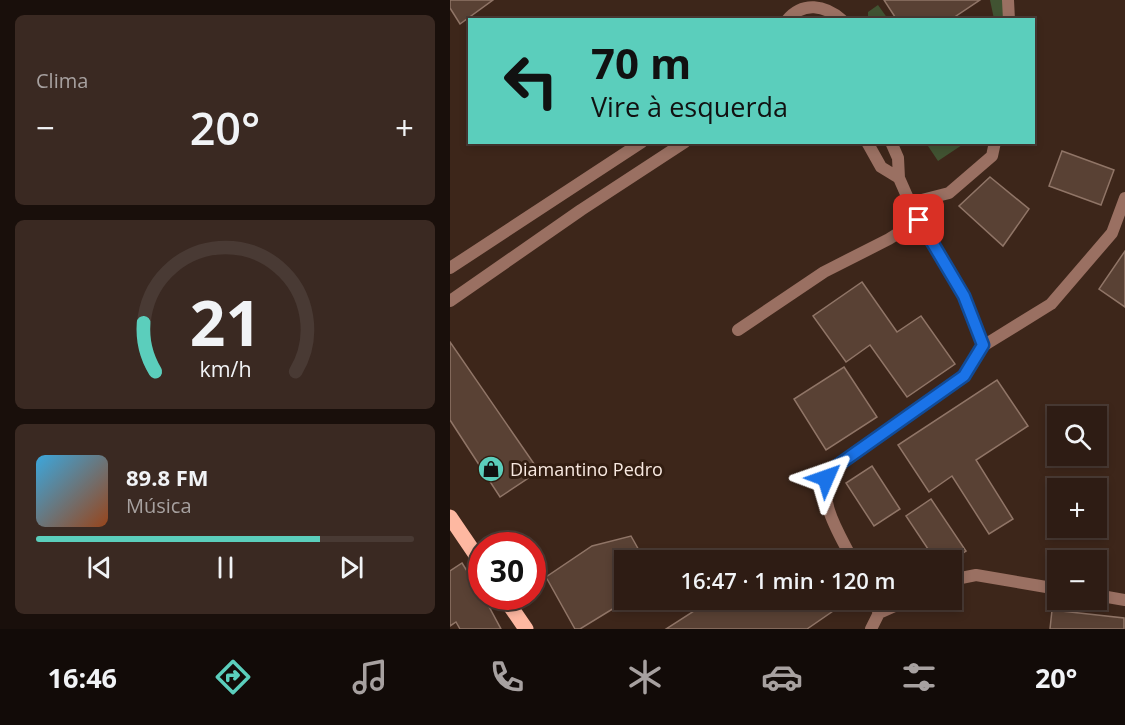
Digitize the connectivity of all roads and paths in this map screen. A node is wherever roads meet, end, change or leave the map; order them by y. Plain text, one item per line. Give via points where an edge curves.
1 (1008, 0) edge
2 (825, 4) edge
3 (800, 5) edge
4 (789, 18) edge
5 (840, 18) edge
6 (1009, 18) edge
7 (639, 144) edge
8 (683, 144) edge
9 (868, 144) edge
10 (892, 144) edge
11 (995, 144) edge
12 (899, 178) junction
13 (1125, 198) edge
14 (910, 203) junction
15 (919, 220) junction
16 (450, 268) edge
17 (450, 301) edge
18 (738, 330) dead end
19 (983, 345) junction
20 (450, 517) edge
21 (468, 543) edge
22 (848, 550) edge
23 (962, 578) edge
24 (1047, 586) edge
25 (1107, 597) edge
26 (1125, 600) edge
27 (513, 610) edge
28 (878, 610) edge
29 (886, 610) edge
30 (879, 613) junction
31 (526, 629) edge
32 (871, 629) edge

1 - 6 street
2 - 3 street via 811,8
2 - 5 street
3 - 4 street
7 - 16 street
8 - 17 street
9 - 12 street via 881,167
10 - 12 street via 898,158
11 - 14 street via 992,156 949,193
12 - 14 street
13 - 19 street via 1112,233 1052,304
14 - 15 street
15 - 18 street via 824,272
15 - 19 street via 964,296
19 - 22 street via 964,376 831,470 824,490 830,515
20 - 21 main road
23 - 24 street via 976,575
25 - 26 street
27 - 31 main road
28 - 30 street
29 - 30 street
30 - 32 street

